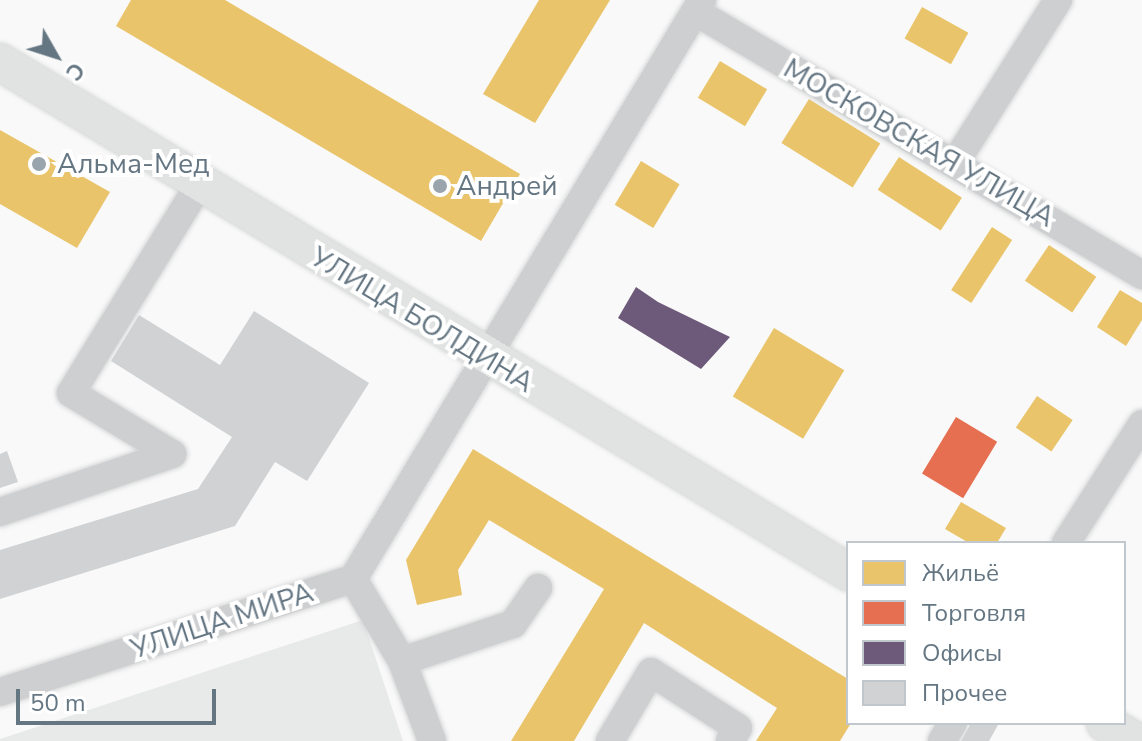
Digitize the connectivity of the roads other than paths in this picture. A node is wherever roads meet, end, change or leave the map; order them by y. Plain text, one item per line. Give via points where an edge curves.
1 (1058, 0) edge
2 (699, 6) edge
3 (0, 62) edge
4 (955, 163) junction
5 (199, 185) junction
6 (1142, 275) edge
7 (485, 358) junction
8 (1142, 424) edge
9 (0, 512) edge
10 (1067, 541) edge
11 (846, 571) edge
12 (353, 579) junction
13 (538, 588) dead end
14 (402, 661) junction
15 (0, 692) edge
16 (1108, 725) edge
17 (432, 741) edge
18 (610, 741) edge
19 (730, 741) edge
20 (1135, 741) edge

1 - 4 street
2 - 4 street, МОСКОВСКАЯ УЛИЦА
2 - 7 street
3 - 5 main road, УЛИЦА БОЛДИНА
4 - 6 street, МОСКОВСКАЯ УЛИЦА
5 - 7 main road, УЛИЦА БОЛДИНА
5 - 9 street via 71,393 172,454
7 - 11 main road, УЛИЦА БОЛДИНА
7 - 12 street
8 - 10 street
12 - 14 street
12 - 15 street, УЛИЦА МИРА
13 - 14 street via 513,624
14 - 17 street
16 - 20 main road
18 - 19 street via 651,672 738,728

